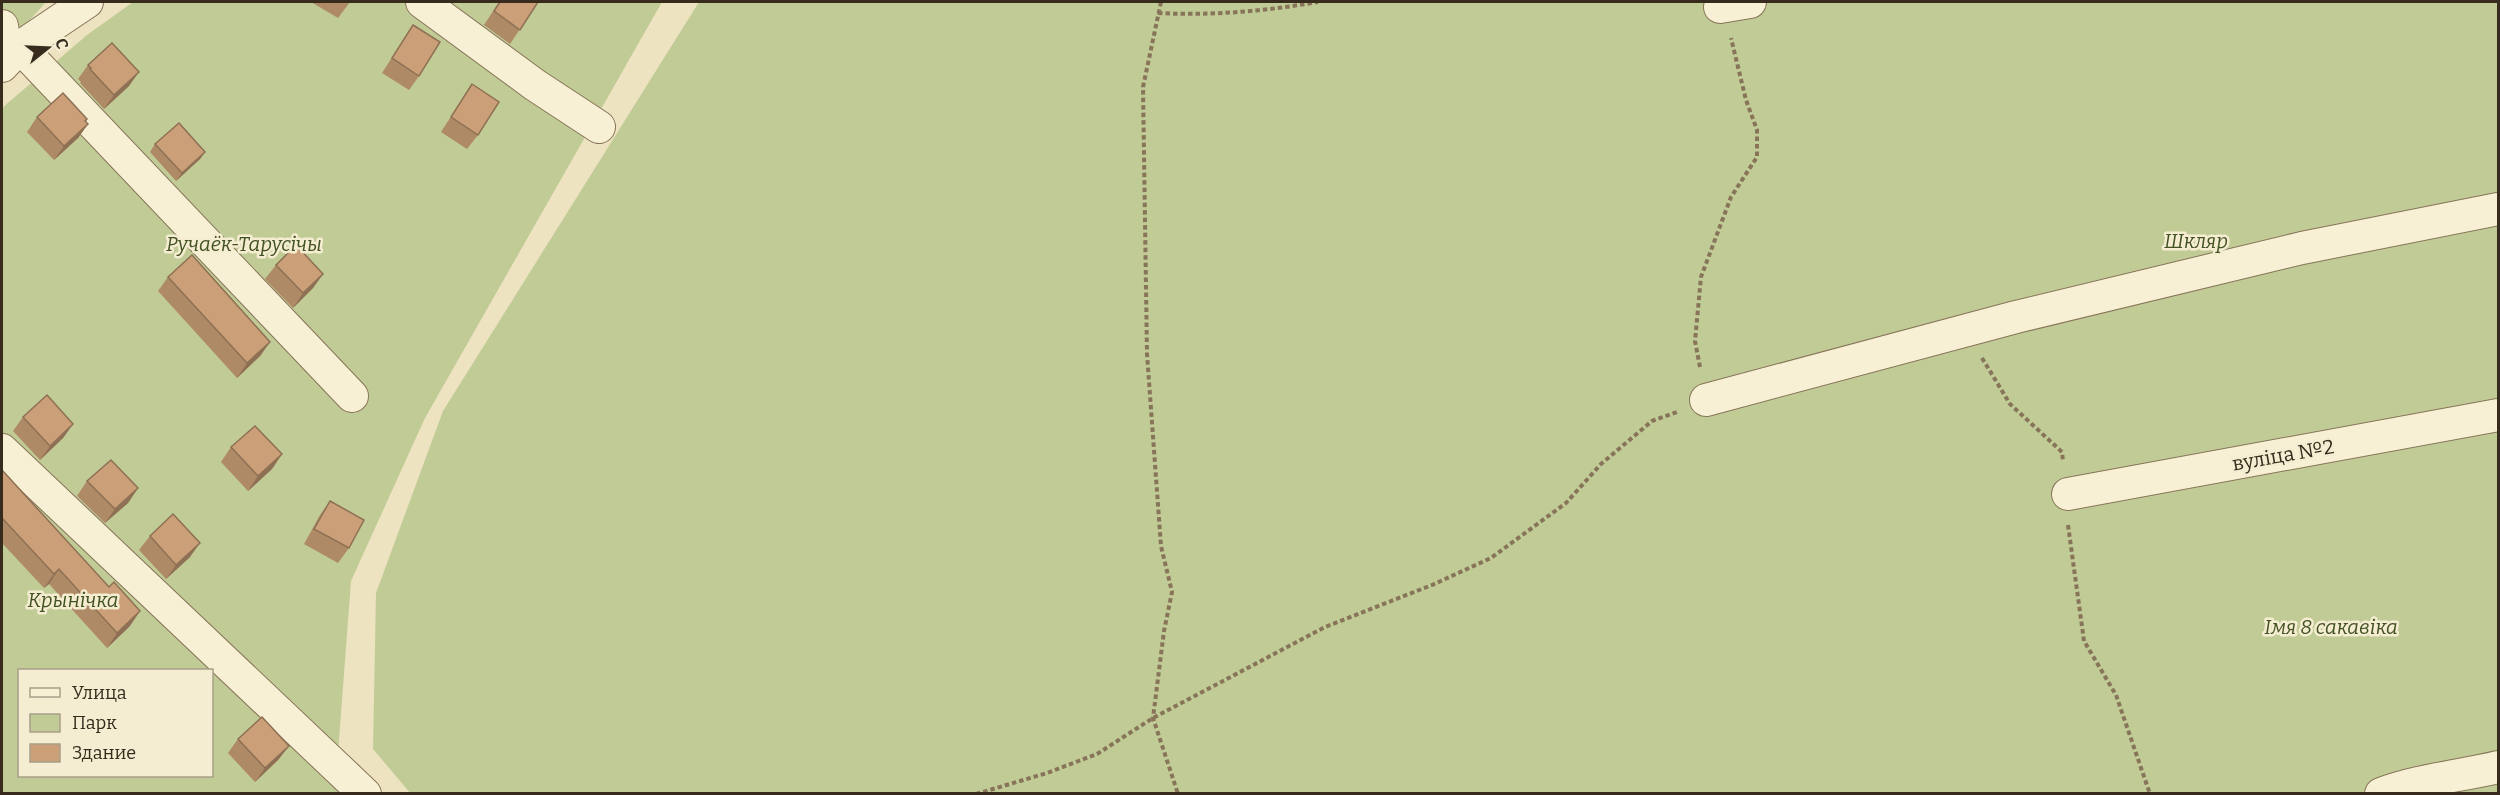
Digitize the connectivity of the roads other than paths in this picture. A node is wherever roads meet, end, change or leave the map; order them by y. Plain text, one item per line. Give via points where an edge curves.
1 (87, 2) edge
2 (422, 2) edge
3 (8, 50) edge
4 (599, 126) dead end
5 (2499, 209) edge
6 (352, 396) dead end
7 (1706, 399) road end
8 (2499, 415) edge
9 (2, 450) edge
10 (2068, 494) road end
11 (2499, 767) edge
12 (365, 794) edge
13 (2381, 794) edge

1 - 3 street
2 - 4 street via 535,85
3 - 6 street
5 - 7 street via 2302,248
8 - 10 street, вуліца №2
9 - 12 street
11 - 13 street

